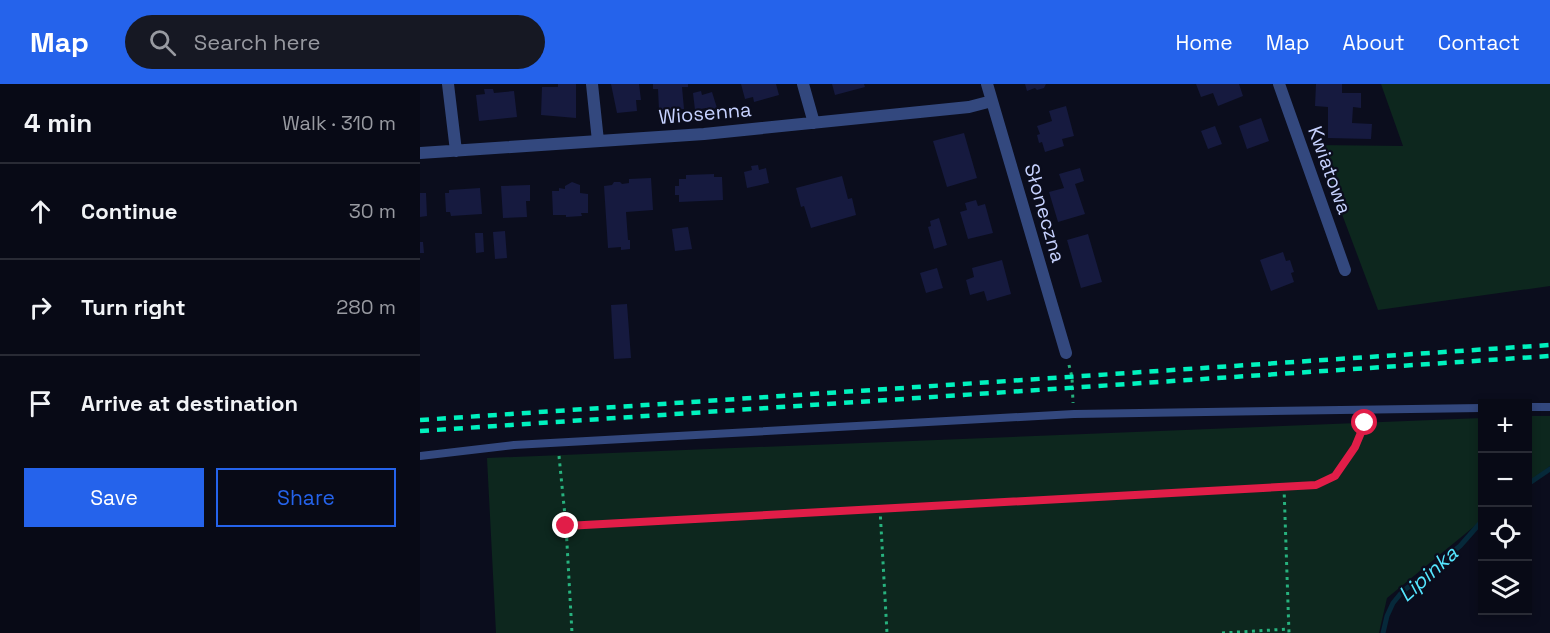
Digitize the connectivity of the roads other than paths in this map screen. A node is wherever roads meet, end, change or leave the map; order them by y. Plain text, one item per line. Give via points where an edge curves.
1 (448, 84) edge
2 (592, 84) edge
3 (803, 84) edge
4 (987, 84) edge
5 (1279, 84) edge
6 (992, 101) junction
7 (814, 123) junction
8 (598, 141) junction
9 (456, 151) junction
10 (420, 153) edge
11 (1345, 270) dead end
12 (1066, 353) dead end
13 (1532, 407) edge
14 (1550, 407) edge
15 (1478, 408) edge
16 (420, 456) edge

1 - 9 street
2 - 8 street
3 - 7 street
4 - 6 street, Słoneczna
5 - 11 street, Kwiatowa
6 - 7 street, Wiosenna via 969,107
6 - 12 street, Słoneczna
7 - 8 street, Wiosenna
8 - 9 street, Wiosenna
9 - 10 street, Wiosenna
13 - 14 lane
15 - 16 lane via 1074,414 558,442

